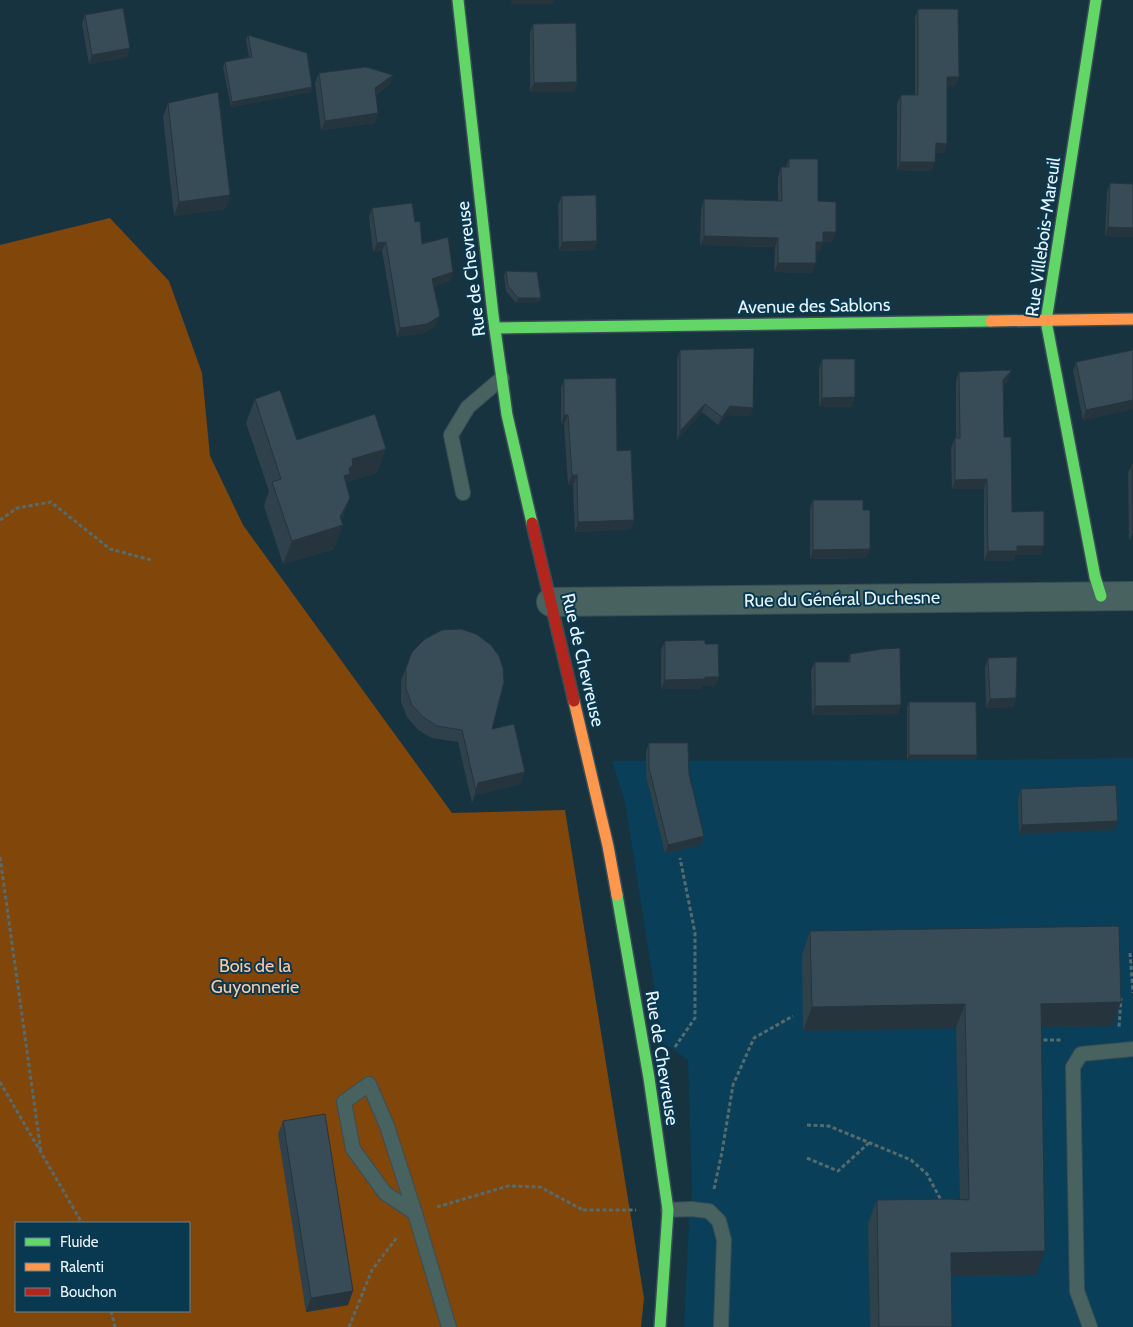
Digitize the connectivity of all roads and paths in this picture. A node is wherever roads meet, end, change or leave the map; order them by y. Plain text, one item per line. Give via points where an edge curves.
1 (458, 0) edge
2 (1096, 0) edge
3 (1133, 319) edge
4 (1046, 321) junction
5 (495, 328) junction
6 (502, 378) junction
7 (463, 494) dead end
8 (0, 520) edge
9 (151, 560) dead end
10 (1101, 596) junction
11 (1133, 596) edge
12 (551, 602) junction
13 (0, 857) edge
14 (680, 858) dead end
15 (1130, 953) dead end
16 (1133, 994) edge
17 (1112, 997) edge
18 (793, 1016) dead end
19 (1133, 1049) edge
20 (1117, 1050) junction
21 (649, 1078) junction
22 (0, 1082) edge
23 (808, 1125) dead end
24 (870, 1142) junction
25 (41, 1152) junction
26 (806, 1158) dead end
27 (944, 1207) edge
28 (668, 1210) junction
29 (709, 1211) junction
30 (415, 1213) junction
31 (81, 1222) edge
32 (111, 1312) edge
33 (115, 1327) edge
34 (349, 1327) edge
35 (449, 1327) edge
36 (660, 1327) edge
37 (721, 1327) edge
38 (1090, 1327) edge

1 - 5 street, Rue de Chevreuse
2 - 4 street, Rue Villebois-Mareuil
3 - 4 street, Avenue des Sablons
4 - 5 street, Avenue des Sablons
4 - 10 street, Rue Villebois-Mareuil
5 - 6 street, Rue de Chevreuse
6 - 7 lane via 468,407 451,434
6 - 12 street, Rue de Chevreuse via 507,415
8 - 9 path via 17,508 51,502 110,549
10 - 11 street, Rue du Général Duchesne
10 - 12 street, Rue du Général Duchesne
12 - 21 street, Rue de Chevreuse via 608,846
13 - 25 path
14 - 21 path via 695,933 695,1018
15 - 16 path
17 - 20 path via 1121,999
18 - 29 path via 754,1038 733,1085
19 - 20 lane
20 - 38 lane via 1081,1054 1073,1067 1078,1291
21 - 28 street, Rue de Chevreuse
22 - 25 path
23 - 24 path via 830,1126
24 - 26 path via 838,1171
24 - 27 path via 911,1160 922,1169
25 - 31 path
28 - 29 lane
28 - 30 path via 582,1210 540,1187 508,1186
28 - 36 street, Rue de Chevreuse
29 - 37 lane via 719,1221 724,1240
30 - 30 lane via 387,1126 369,1084 344,1102 353,1149 385,1193
30 - 34 path via 372,1270
30 - 35 lane
32 - 33 path

